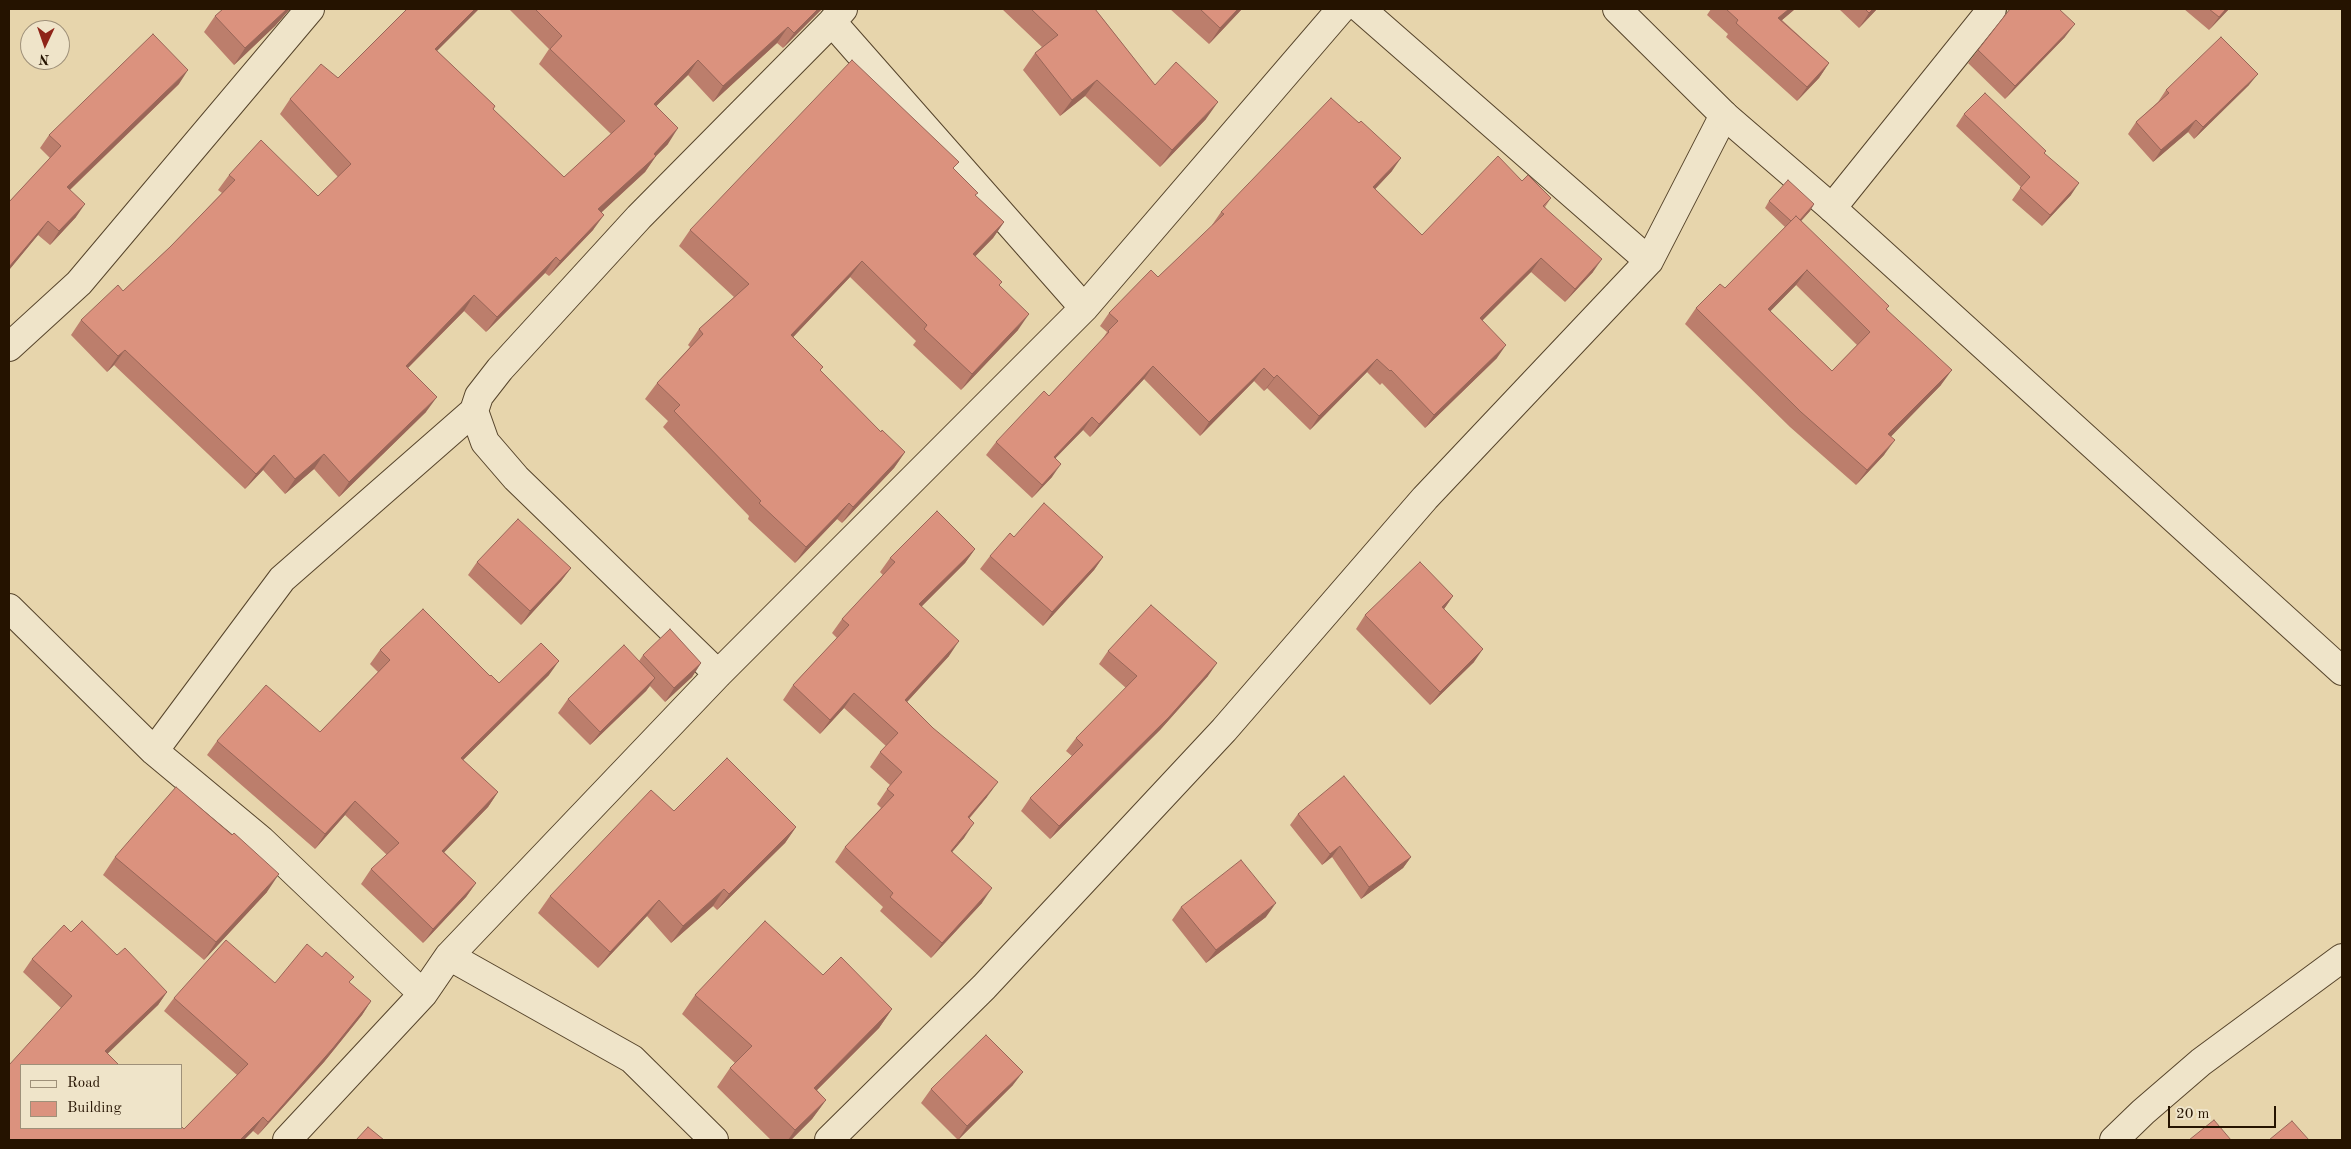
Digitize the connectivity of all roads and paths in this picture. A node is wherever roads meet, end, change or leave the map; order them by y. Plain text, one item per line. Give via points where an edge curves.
1 (310, 9) edge
2 (1341, 9) edge
3 (1361, 9) edge
4 (1617, 9) edge
5 (1992, 9) edge
6 (838, 15) edge
7 (1724, 115) junction
8 (1832, 208) junction
9 (1649, 261) junction
10 (1084, 308) junction
11 (9, 347) edge
12 (474, 411) junction
13 (9, 608) edge
14 (2342, 671) edge
15 (718, 674) junction
16 (154, 751) junction
17 (450, 956) junction
18 (2342, 958) edge
19 (424, 994) junction
20 (287, 1140) edge
21 (714, 1140) edge
22 (829, 1140) edge
23 (2114, 1140) edge

1 - 11 street via 79,283
2 - 10 street
3 - 9 street
4 - 7 street
5 - 8 street
6 - 10 street
6 - 12 street via 639,217 500,369 479,396
7 - 8 street
7 - 9 street
8 - 14 street
9 - 22 street via 1425,498 1224,730 984,987
10 - 15 street
12 - 15 street via 485,442 516,478
12 - 16 street via 282,579
13 - 16 street
15 - 17 street
16 - 19 street via 261,840
17 - 19 street
17 - 21 street via 632,1059
18 - 23 street via 2200,1062
19 - 20 street

